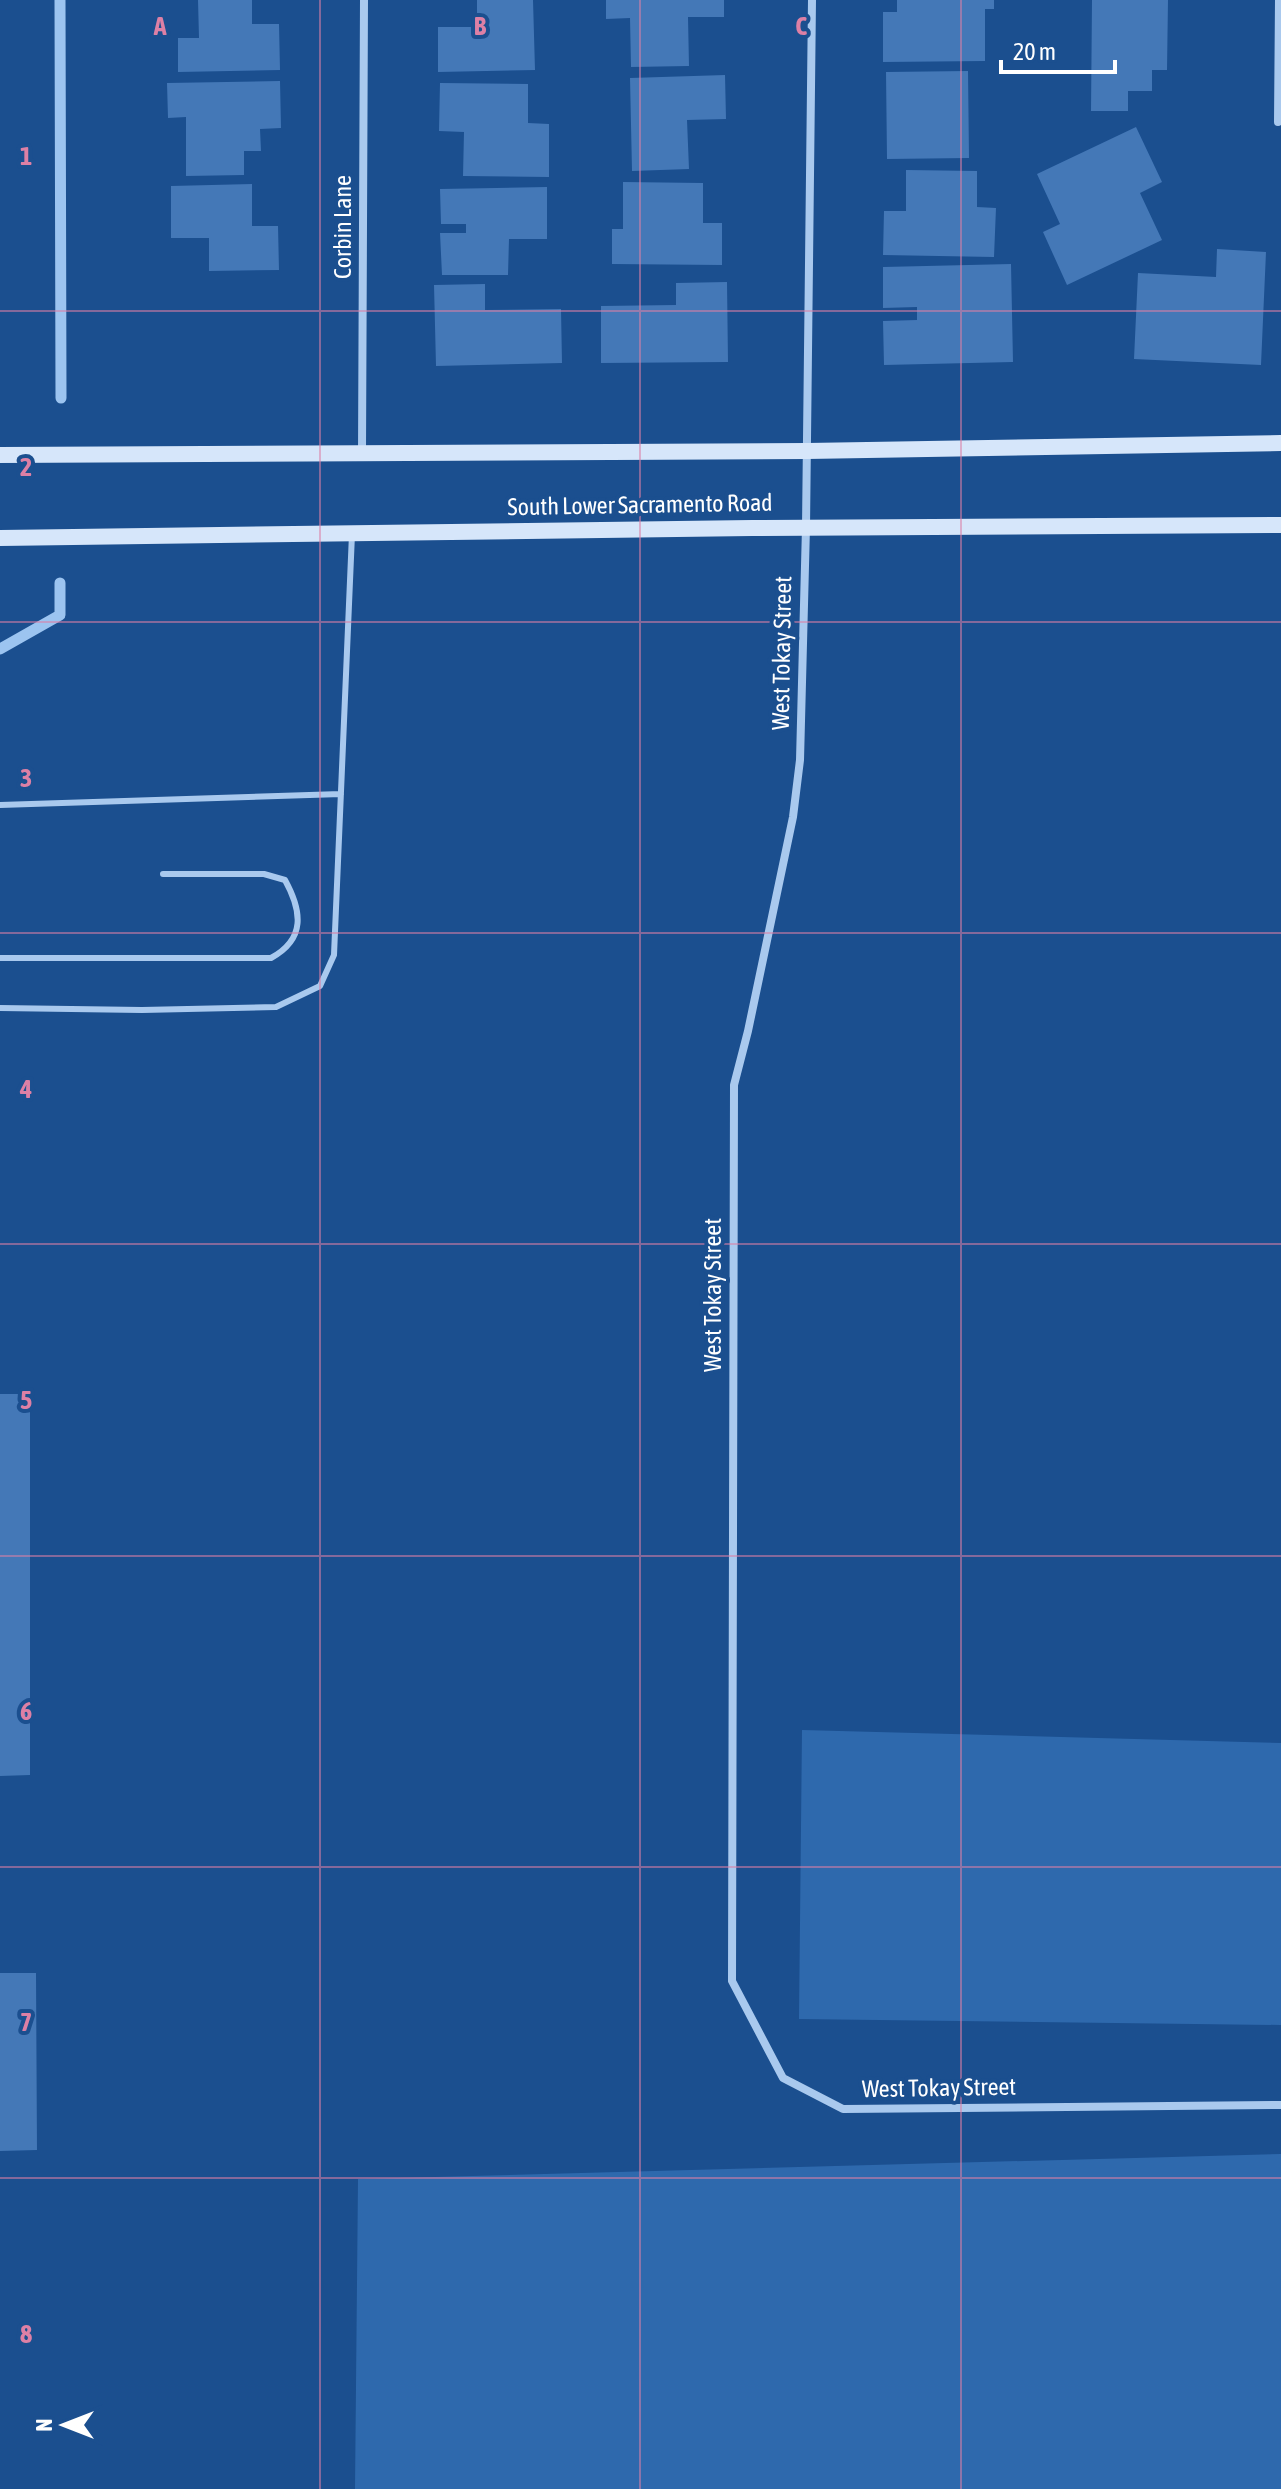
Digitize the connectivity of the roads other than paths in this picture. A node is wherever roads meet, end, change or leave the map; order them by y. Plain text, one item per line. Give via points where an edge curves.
1 (364, 0) edge
2 (812, 0) edge
3 (1279, 0) edge
4 (1278, 122) dead end
5 (1281, 443) edge
6 (807, 451) junction
7 (362, 453) junction
8 (0, 455) edge
9 (1281, 525) edge
10 (806, 527) junction
11 (352, 534) junction
12 (0, 538) edge
13 (341, 794) junction
14 (0, 805) edge
15 (163, 874) dead end
16 (0, 958) edge
17 (0, 1008) edge
18 (1281, 2105) edge

1 - 7 street, Corbin Lane
2 - 6 street, West Tokay Street
3 - 4 street
5 - 6 main road
6 - 7 main road
6 - 10 street, West Tokay Street
7 - 8 main road
9 - 10 main road, South Lower Sacramento Road
10 - 11 main road, South Lower Sacramento Road
10 - 18 street, West Tokay Street via 800,760 793,817 734,1085 732,1981 783,2078 843,2109
11 - 12 main road, South Lower Sacramento Road
11 - 13 lane
13 - 14 lane
13 - 17 lane via 334,955 320,986 276,1007
15 - 16 lane via 264,874 285,880 296,900 297,931 287,950 271,958

